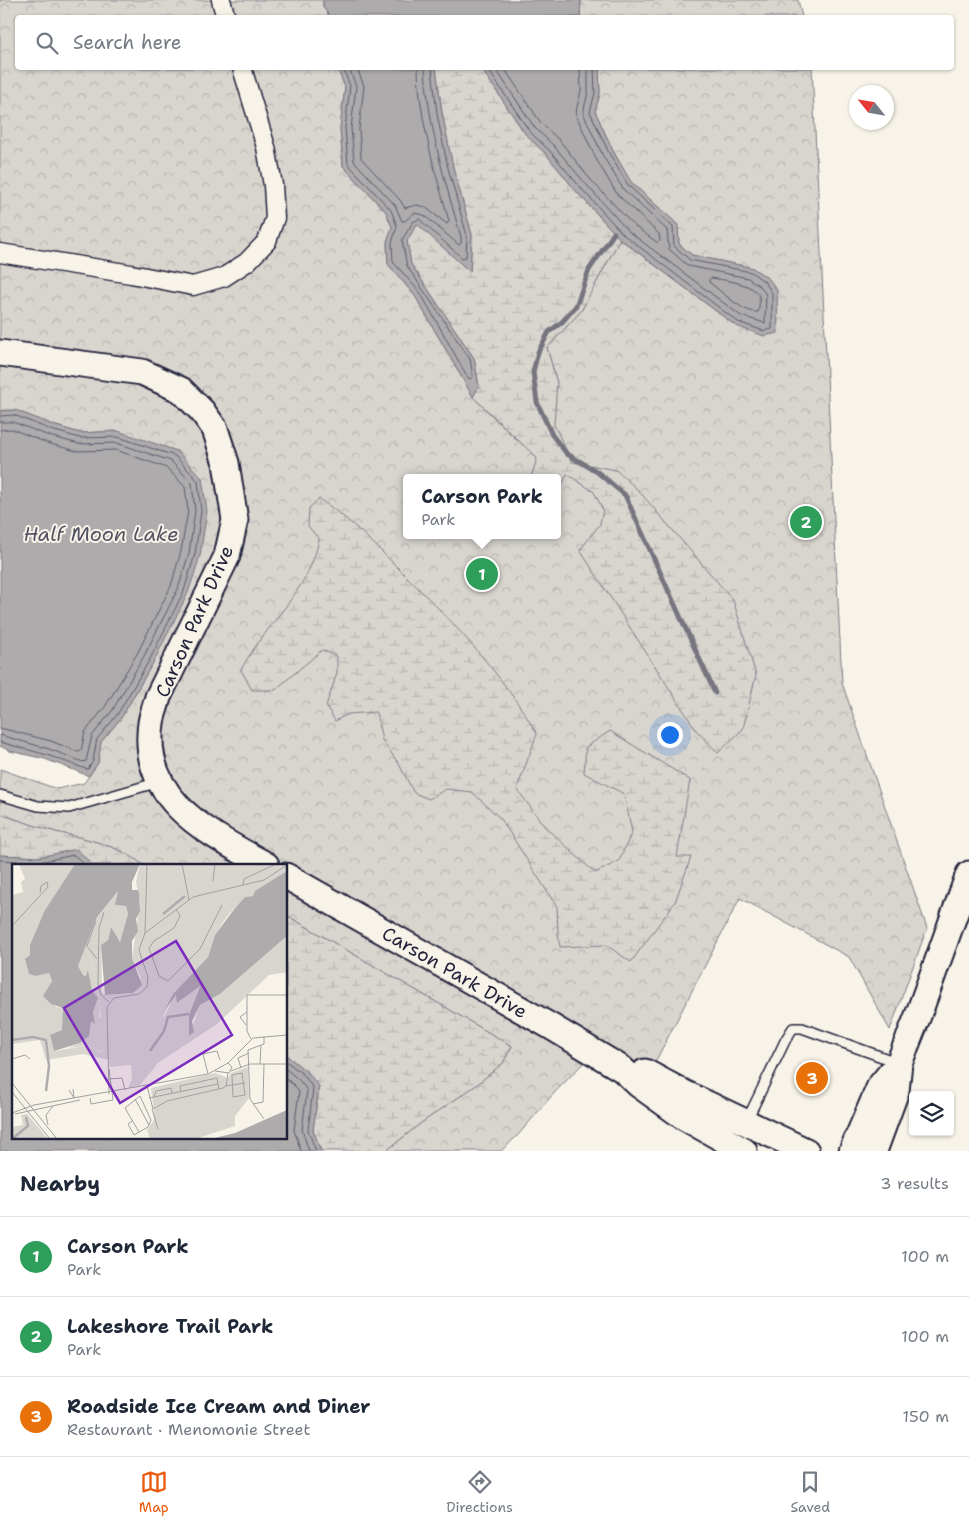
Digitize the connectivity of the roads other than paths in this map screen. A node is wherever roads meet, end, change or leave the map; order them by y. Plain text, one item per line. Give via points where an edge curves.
1 (221, 0) edge
2 (225, 15) edge
3 (243, 70) edge
4 (0, 253) edge
5 (0, 353) edge
6 (159, 782) junction
7 (0, 795) edge
8 (264, 864) edge
9 (969, 876) edge
10 (288, 877) edge
11 (899, 1064) junction
12 (741, 1138) edge
13 (806, 1151) edge
14 (852, 1151) edge
15 (874, 1151) edge

1 - 2 street
3 - 4 street via 266,147 275,218 267,241 247,262 224,277 193,286
5 - 6 street, Carson Park Drive via 142,372 182,390 215,430 226,463 235,520 227,556 164,685 151,722 150,742
6 - 7 lane via 69,808 38,806
6 - 8 street, Carson Park Drive via 190,819
9 - 11 street
10 - 12 street, Carson Park Drive via 622,1069 643,1072
11 - 12 lane via 802,1028 793,1028
11 - 14 street via 880,1086
11 - 15 street via 896,1091
12 - 13 street, Carson Park Drive

